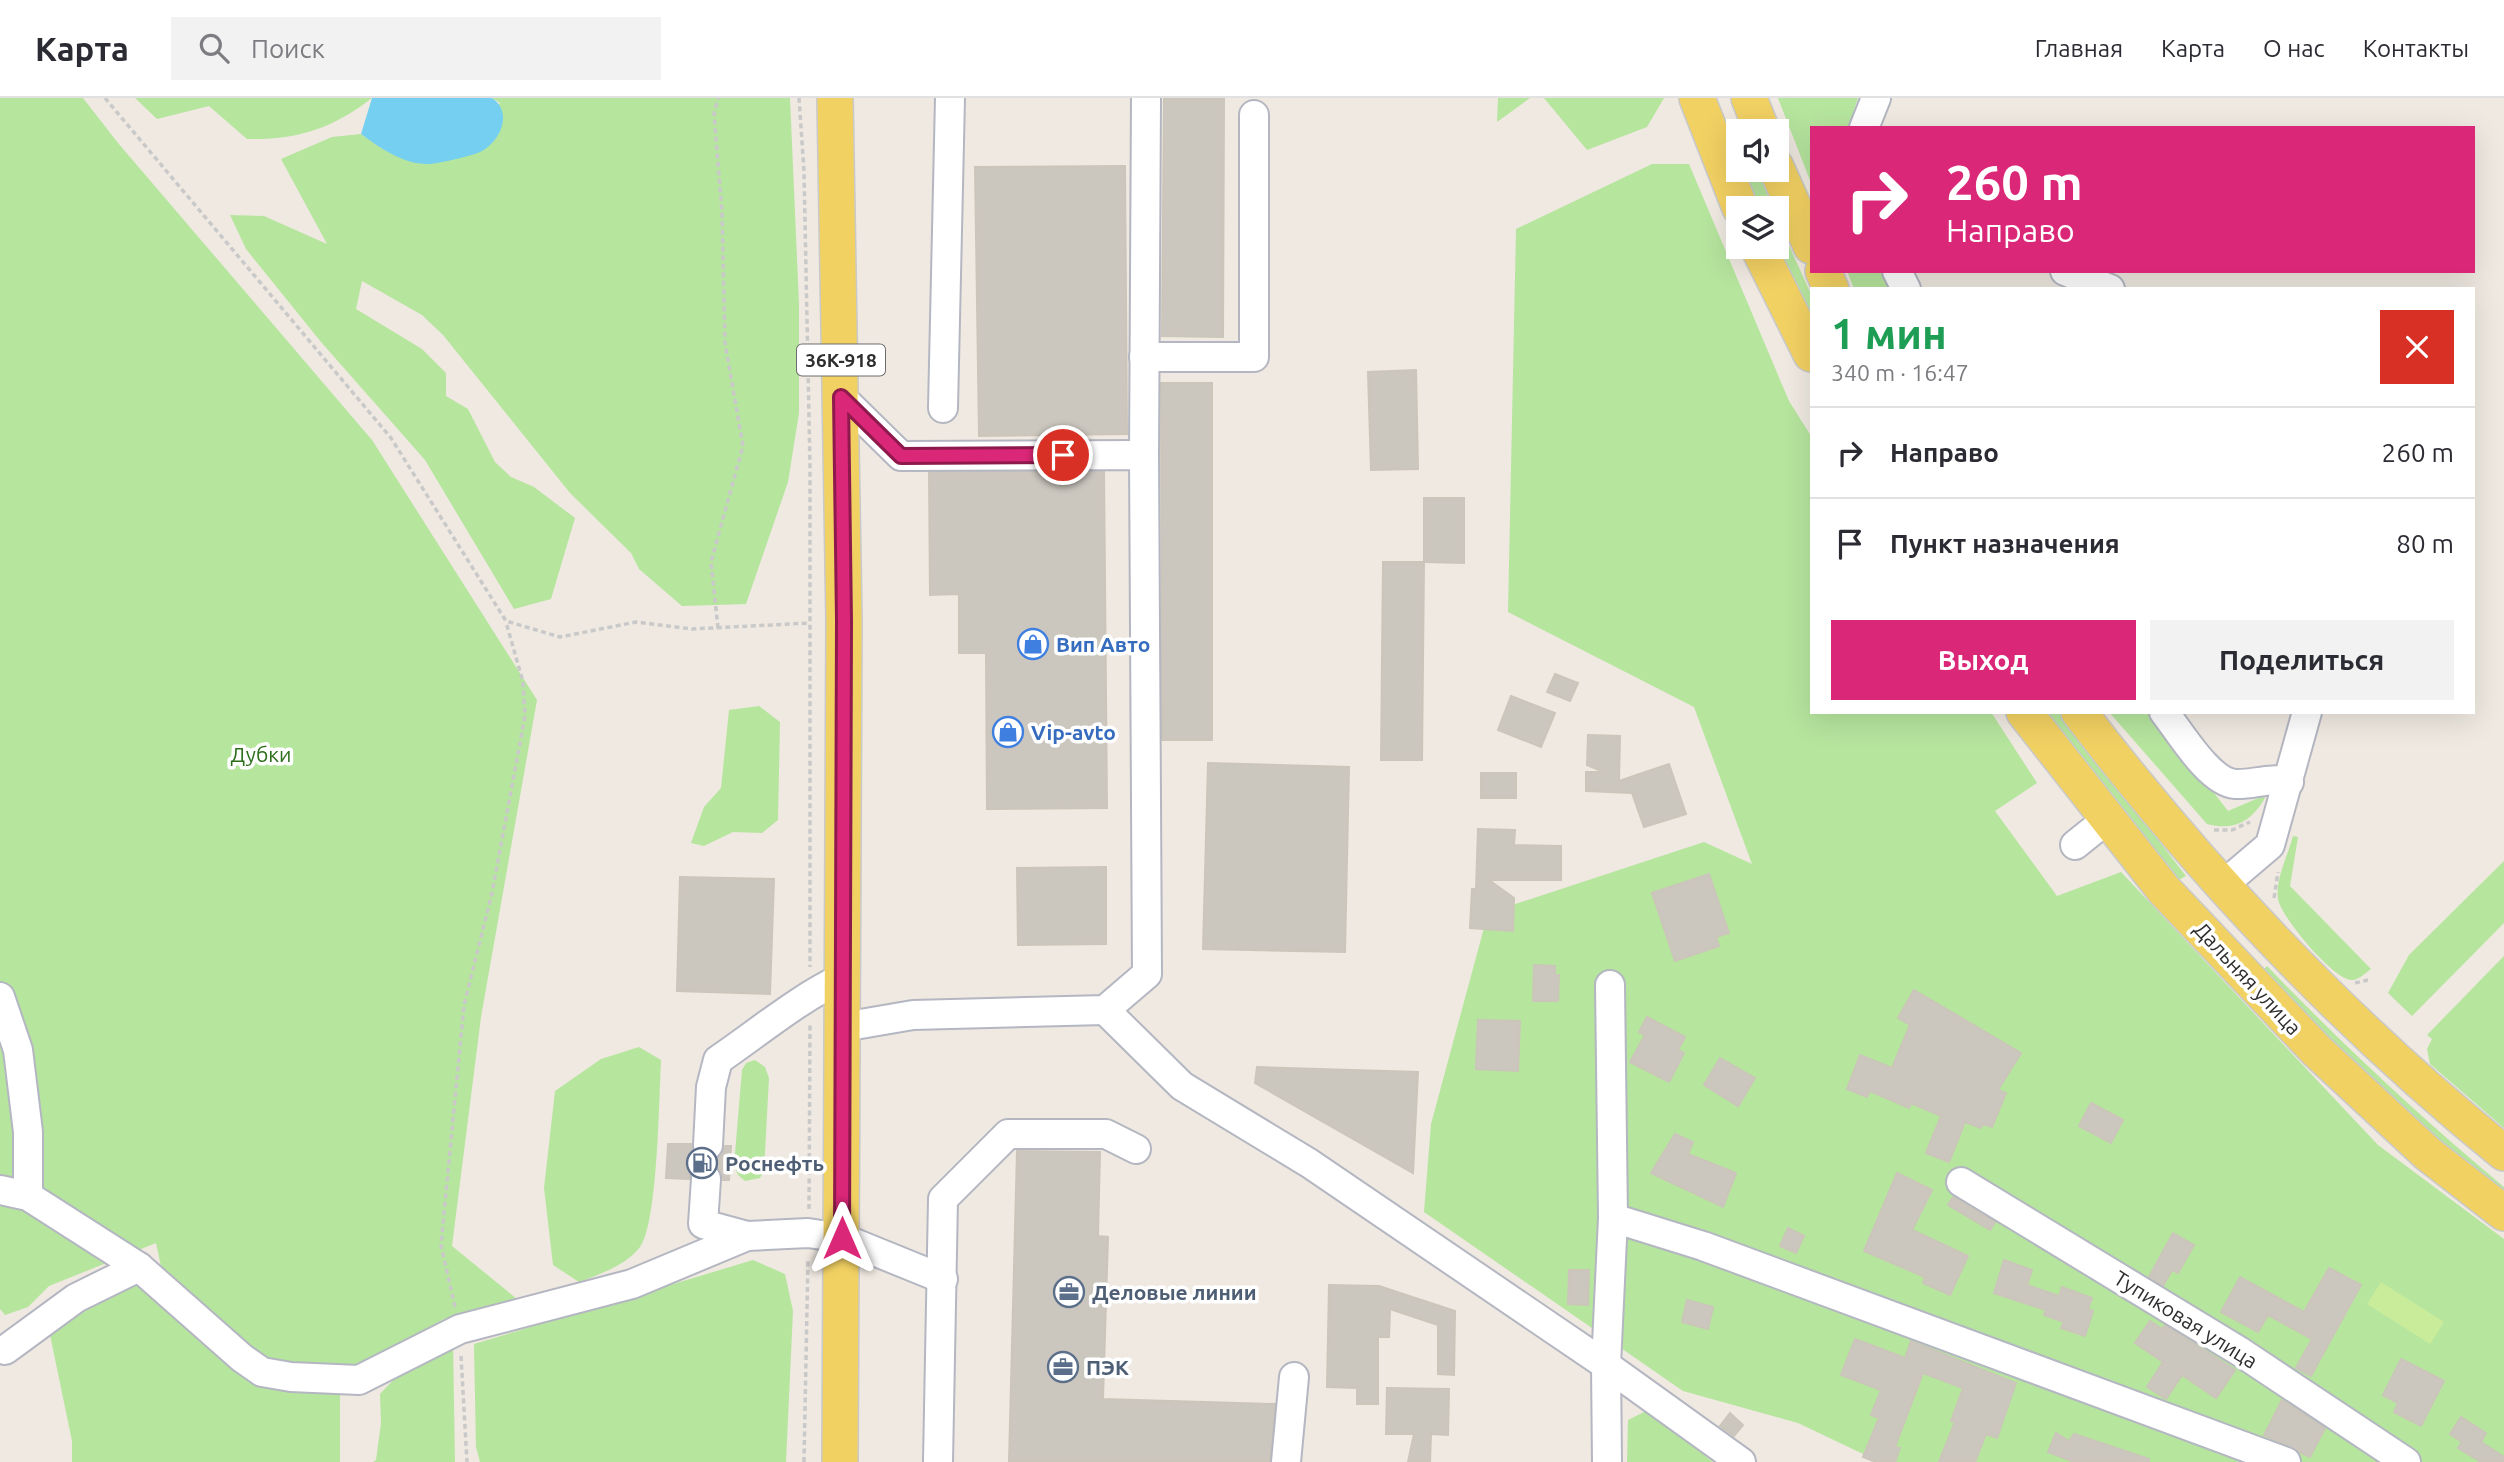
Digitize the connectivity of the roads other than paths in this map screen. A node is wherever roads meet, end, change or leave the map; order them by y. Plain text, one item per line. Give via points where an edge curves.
1 (835, 98) edge
2 (950, 98) edge
3 (1146, 98) edge
4 (1698, 98) edge
5 (1749, 98) edge
6 (1876, 98) edge
7 (1254, 115) dead end
8 (1757, 119) edge
9 (1865, 126) edge
10 (1783, 182) edge
11 (1735, 196) edge
12 (1810, 244) edge
13 (1764, 259) edge
14 (2070, 273) edge
15 (2105, 287) edge
16 (1810, 352) edge
17 (1144, 357) junction
18 (841, 397) junction
19 (943, 408) dead end
20 (1144, 455) junction
21 (2026, 714) edge
22 (2081, 714) edge
23 (2166, 714) edge
24 (2306, 714) edge
25 (2289, 782) junction
26 (2106, 820) junction
27 (2075, 845) dead end
28 (2223, 885) junction
29 (2189, 916) junction
30 (842, 978) junction
31 (1610, 985) dead end
32 (0, 997) edge
33 (1105, 1010) junction
34 (843, 1027) junction
35 (708, 1145) dead end
36 (1136, 1149) dead end
37 (2504, 1153) edge
38 (706, 1179) dead end
39 (1961, 1182) dead end
40 (0, 1190) edge
41 (28, 1196) junction
42 (2504, 1213) edge
43 (1613, 1219) junction
44 (747, 1236) junction
45 (825, 1236) junction
46 (139, 1267) junction
47 (943, 1279) junction
48 (5, 1350) dead end
49 (1606, 1364) junction
50 (1294, 1377) dead end
51 (839, 1462) edge
52 (938, 1462) edge
53 (1286, 1462) edge
54 (1607, 1462) edge
55 (1741, 1462) edge
56 (2286, 1462) edge
57 (2406, 1462) edge

1 - 18 main road, 36К-918
2 - 19 street
3 - 17 street
4 - 11 main road
5 - 8 main road
6 - 9 street
7 - 17 street via 1254,358
10 - 12 main road
13 - 16 main road
14 - 15 street
17 - 20 street
18 - 20 street via 901,456
18 - 30 main road, 36К-918 via 827,622
20 - 33 street via 1147,974
21 - 26 main road, Дальняя улица
22 - 28 main road
23 - 25 street via 2225,783 2274,778
24 - 25 street
25 - 28 street via 2270,845
26 - 27 street
26 - 29 main road, Дальняя улица
28 - 29 main road
28 - 37 main road via 2340,1005
29 - 42 main road, Дальняя улица via 2317,1051 2428,1154
30 - 34 main road, 36К-918
30 - 35 street via 810,993 718,1060 711,1087
31 - 43 street
32 - 41 street via 18,1050 28,1132
33 - 34 street via 913,1015
33 - 49 street via 1182,1086 1309,1163
34 - 45 main road, 36К-918
36 - 47 street via 1106,1134 1008,1134 943,1199
38 - 44 street via 703,1224
39 - 57 street, Тупиковая улица via 2239,1351
40 - 41 street
41 - 46 street
43 - 49 street
43 - 56 street via 1703,1246
44 - 45 street
44 - 46 street via 632,1284 460,1329 359,1380 262,1372
45 - 47 street
45 - 51 main road, 36К-918
46 - 48 street via 76,1298
47 - 52 street
49 - 54 street
49 - 55 street
50 - 53 street

